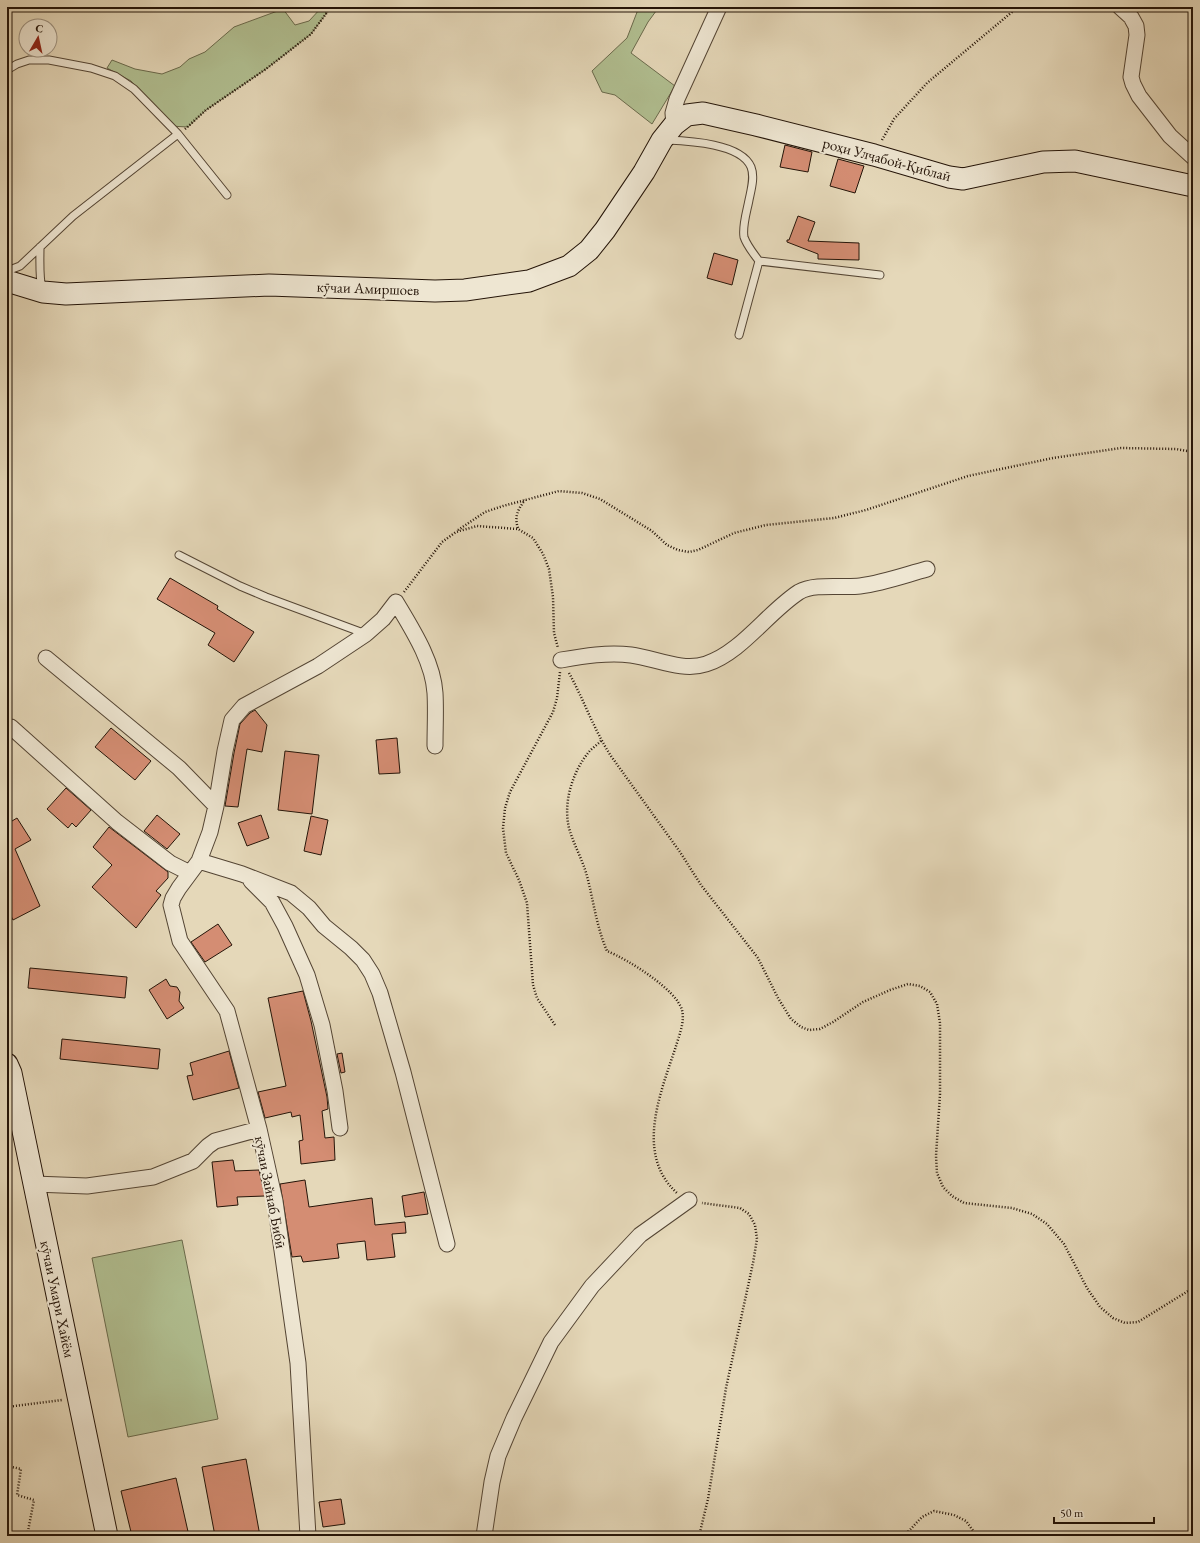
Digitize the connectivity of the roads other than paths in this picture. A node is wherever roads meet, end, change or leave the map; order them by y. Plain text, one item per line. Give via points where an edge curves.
1 (719, 7) edge
2 (1120, 7) edge
3 (7, 70) edge
4 (668, 132) junction
5 (178, 134) junction
6 (1193, 157) edge
7 (1193, 186) edge
8 (227, 195) dead end
9 (40, 247) junction
10 (759, 261) junction
11 (7, 271) edge
12 (880, 275) dead end
13 (7, 281) edge
14 (44, 292) junction
15 (739, 335) dead end
16 (179, 555) dead end
17 (927, 569) dead end
18 (366, 634) junction
19 (46, 658) dead end
20 (561, 660) road end
21 (11, 727) dead end
22 (435, 746) dead end
23 (216, 806) junction
24 (200, 861) junction
25 (190, 873) junction
26 (242, 874) junction
27 (7, 1064) edge
28 (340, 1128) dead end
29 (259, 1129) junction
30 (34, 1184) junction
31 (689, 1200) road end
32 (447, 1244) dead end
33 (107, 1536) edge
34 (308, 1536) edge
35 (484, 1536) edge

1 - 4 street via 677,98
2 - 6 street via 1136,26 1131,76 1133,84 1139,96 1170,136
3 - 5 lane via 29,60 49,60 91,68 115,76 134,89
4 - 7 street, роҳи Улҷабой-Қиблаӣ via 687,115 703,114 874,155 949,177 963,179 1043,162 1075,161
4 - 10 lane via 696,142 724,147 743,157 751,166 753,177 744,237
4 - 14 street, кӯчаи Амиршоев via 605,230 589,250 570,266 529,281 457,290 269,285 88,294
5 - 8 lane
5 - 9 lane via 73,216
9 - 11 lane via 20,266
9 - 14 lane via 39,280
10 - 12 lane
10 - 15 lane
13 - 14 street, кӯчаи Амиршоев
16 - 18 lane via 266,597
17 - 20 street via 884,582 801,591 719,659 695,667 630,655 603,654
18 - 22 street via 383,619 396,602 418,639 432,675 435,692
18 - 23 street via 318,666 244,706 236,713 225,751
19 - 23 street via 179,768
21 - 25 street via 117,822 170,863
23 - 24 street
24 - 25 street, кӯчаи Зайнаб Бибӣ
24 - 26 street
25 - 29 street, кӯчаи Зайнаб Бибӣ via 171,905 180,940 227,1011
26 - 28 street via 272,902 307,975 322,1025
26 - 32 street via 291,893 334,935 352,948 372,974 403,1072
27 - 30 street, кӯчаи Умари Хайём
29 - 30 street via 215,1141 193,1161 153,1177 87,1186
29 - 34 street, кӯчаи Зайнаб Бибӣ via 275,1201 298,1363
30 - 33 street, кӯчаи Умари Хайём
31 - 35 street via 640,1235 592,1286 551,1342 498,1456

